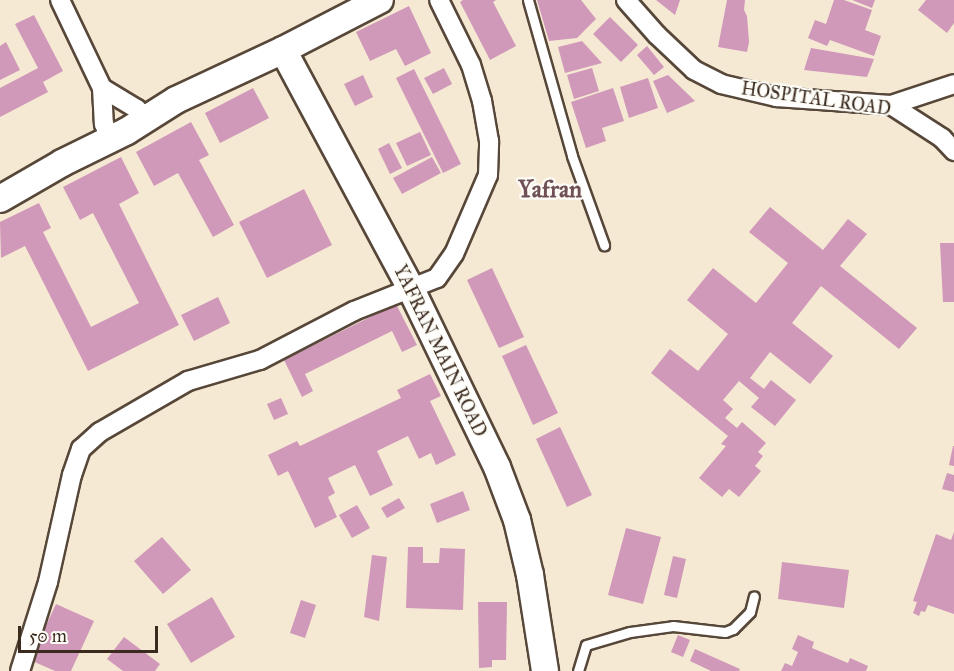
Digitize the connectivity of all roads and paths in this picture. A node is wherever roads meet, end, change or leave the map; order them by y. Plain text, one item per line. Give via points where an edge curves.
1 (60, 0) edge
2 (380, 0) edge
3 (439, 0) edge
4 (528, 0) edge
5 (626, 0) edge
6 (283, 50) junction
7 (954, 84) edge
8 (102, 88) junction
9 (891, 105) junction
10 (140, 115) junction
11 (107, 131) junction
12 (954, 151) edge
13 (0, 178) edge
14 (0, 199) edge
15 (604, 245) dead end
16 (410, 287) junction
17 (754, 596) dead end
18 (20, 671) edge
19 (544, 671) edge
20 (578, 671) edge

1 - 8 street
2 - 6 main road
3 - 16 street via 471,64 482,101 489,141 488,175 454,254 436,278
4 - 15 lane via 572,156
5 - 9 street, HOSPITAL ROAD via 694,70 721,84 776,97
6 - 10 main road
6 - 16 main road, YAFRAN MAIN ROAD
7 - 9 street
8 - 10 street
8 - 11 street
9 - 12 street, HOSPITAL ROAD via 942,138
10 - 11 main road
11 - 13 main road
11 - 14 main road
16 - 18 street via 260,360 188,381 100,432 81,449 48,582
16 - 19 main road, YAFRAN MAIN ROAD via 497,467 517,520 530,575
17 - 20 lane via 750,612 733,629 725,632 673,626 630,632 586,645

